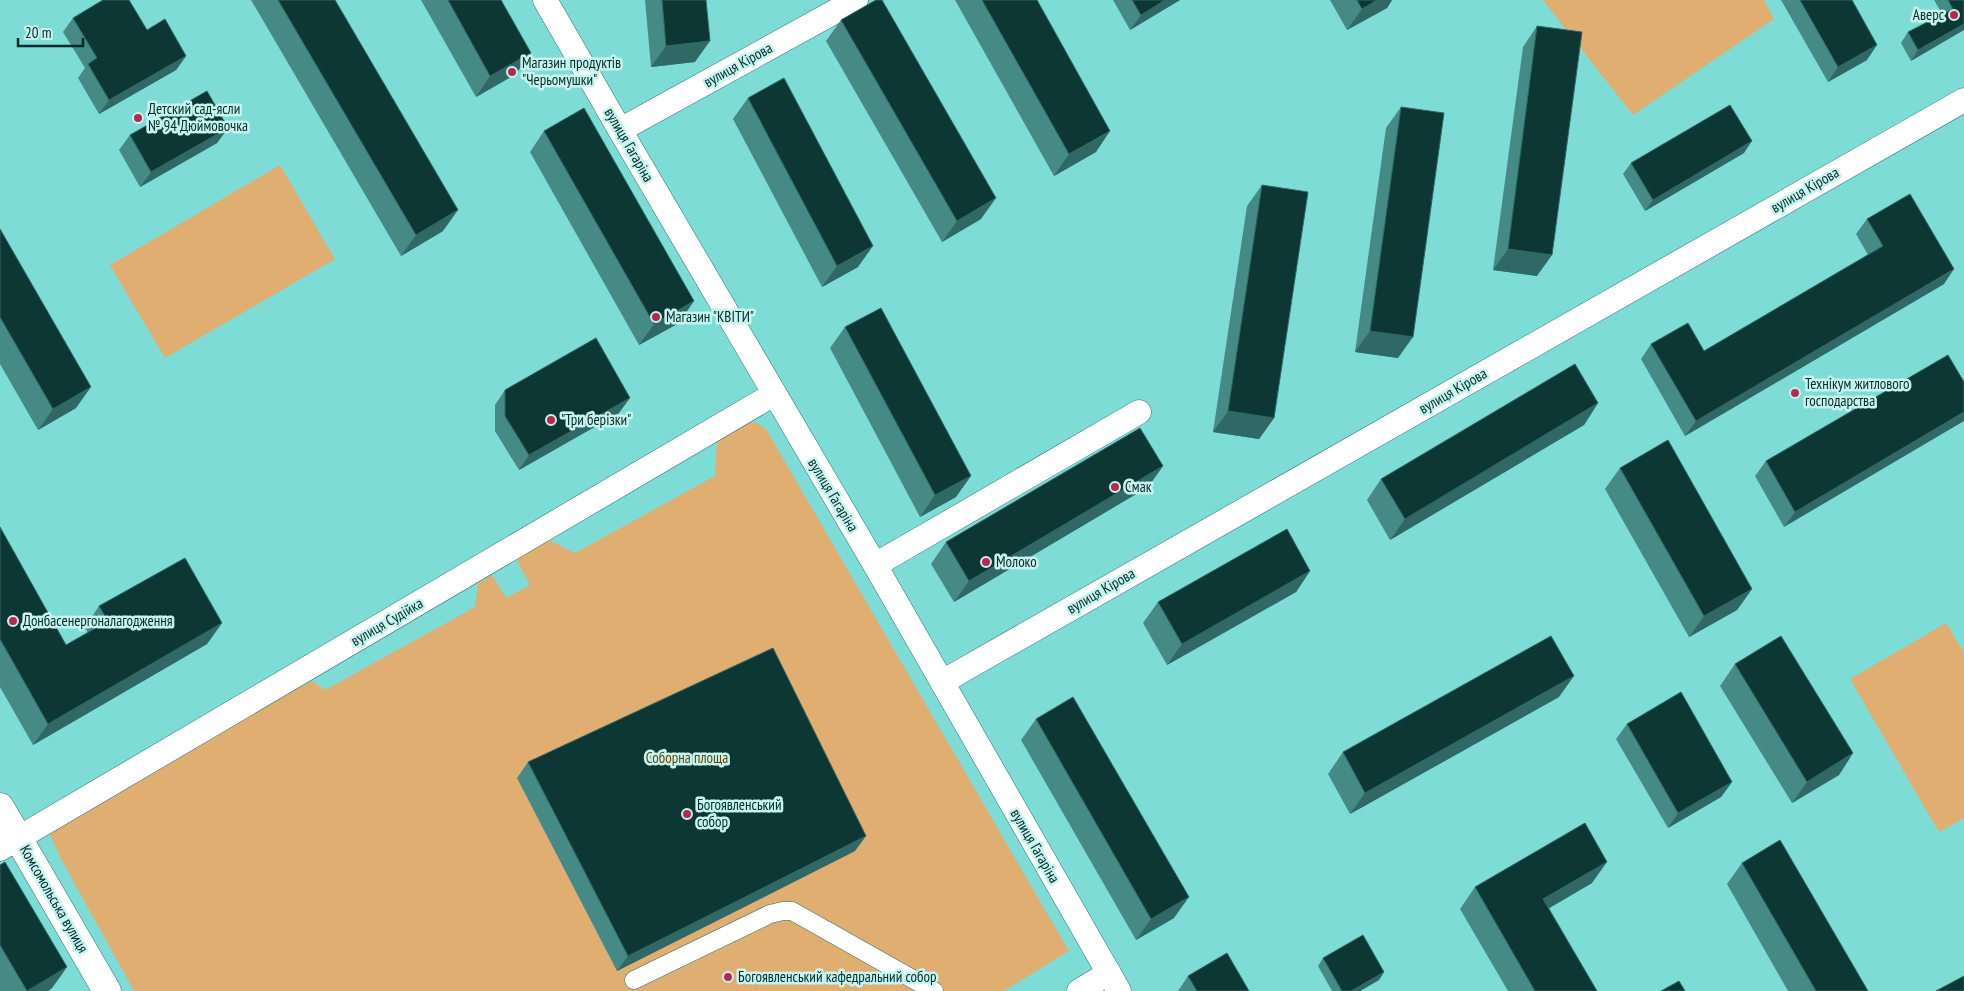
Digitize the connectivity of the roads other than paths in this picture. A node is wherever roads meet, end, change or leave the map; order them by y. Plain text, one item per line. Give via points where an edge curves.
1 (545, 0) edge
2 (856, 0) edge
3 (1964, 100) edge
4 (620, 130) junction
5 (774, 394) junction
6 (1139, 412) dead end
7 (875, 565) junction
8 (942, 682) junction
9 (0, 807) edge
10 (9, 844) edge
11 (634, 980) dead end
12 (1114, 982) edge
13 (107, 991) edge
14 (934, 991) edge
15 (1078, 991) edge

1 - 4 street, вулиця Гагаріна
2 - 4 street, вулиця Кірова
3 - 8 street, вулиця Кірова
4 - 5 street, вулиця Гагаріна
5 - 7 street, вулиця Гагаріна
5 - 10 street, вулиця Судійка
6 - 7 street
7 - 8 street, вулиця Гагаріна
8 - 12 street, вулиця Гагаріна
9 - 10 street, Комсомольська вулиця
10 - 13 street, Комсомольська вулиця
11 - 14 street via 770,914 792,911
12 - 15 street

